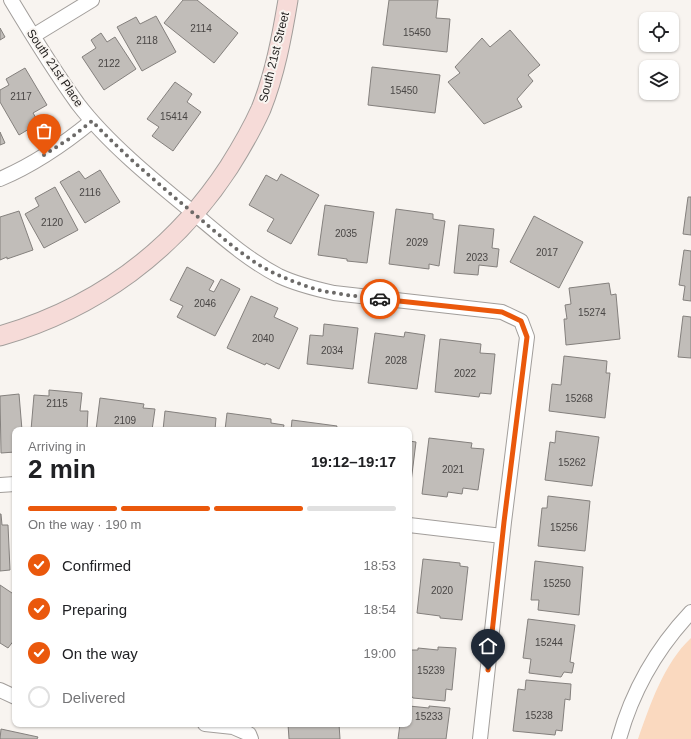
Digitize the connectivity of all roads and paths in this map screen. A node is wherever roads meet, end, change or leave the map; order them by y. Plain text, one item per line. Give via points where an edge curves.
1 (11, 0) edge
2 (92, 0) edge
3 (288, 0) edge
4 (33, 36) junction
5 (92, 121) junction
6 (0, 179) edge
7 (194, 213) junction
8 (0, 336) edge
9 (12, 484) edge
10 (0, 485) edge
11 (412, 525) edge
12 (502, 536) junction
13 (691, 612) edge
14 (0, 690) edge
15 (12, 696) edge
16 (233, 727) edge
17 (250, 736) edge
18 (480, 739) edge
19 (619, 739) edge

1 - 4 street, South 21st Place
2 - 4 street
3 - 7 street, South 21st Street via 280,43 261,108 234,159
4 - 5 street, South 21st Place
5 - 6 street via 36,160
5 - 7 street, South 21st Place
7 - 8 street, South 21st Street via 158,250 108,288 59,315
7 - 12 street, South 21st Place via 260,265 281,277 310,288 502,312 521,321 527,337
9 - 10 street
11 - 12 street
12 - 18 street
13 - 19 street via 670,636 641,681 625,716
14 - 15 street
16 - 17 street

